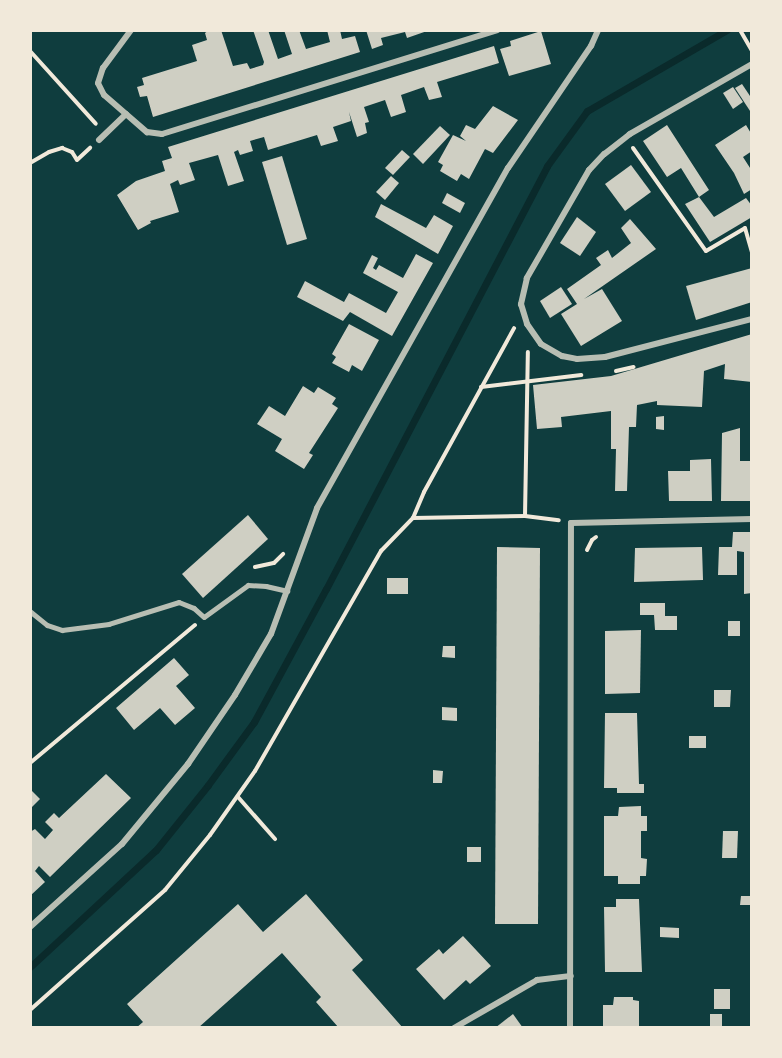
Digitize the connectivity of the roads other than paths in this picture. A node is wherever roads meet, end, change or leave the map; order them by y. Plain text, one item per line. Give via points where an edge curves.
1 (131, 30) edge
2 (497, 30) edge
3 (598, 30) edge
4 (752, 64) edge
5 (126, 114) junction
6 (99, 140) road end
7 (752, 319) edge
8 (752, 519) edge
9 (287, 591) junction
10 (30, 611) edge
11 (30, 927) edge
12 (571, 976) junction
13 (454, 1028) edge
14 (570, 1028) edge

1 - 5 street via 103,68 98,83 104,95
2 - 5 street via 162,134 147,132
3 - 9 street via 508,168 317,508
4 - 7 street via 626,137 604,154 585,178 524,285 523,312 541,344 555,353 589,359
5 - 6 street
8 - 12 street via 571,523
9 - 10 lane via 248,585 204,617 179,602 109,624 62,630 47,625
9 - 11 street via 264,648 188,764 122,844
12 - 13 street via 537,980
12 - 14 street

